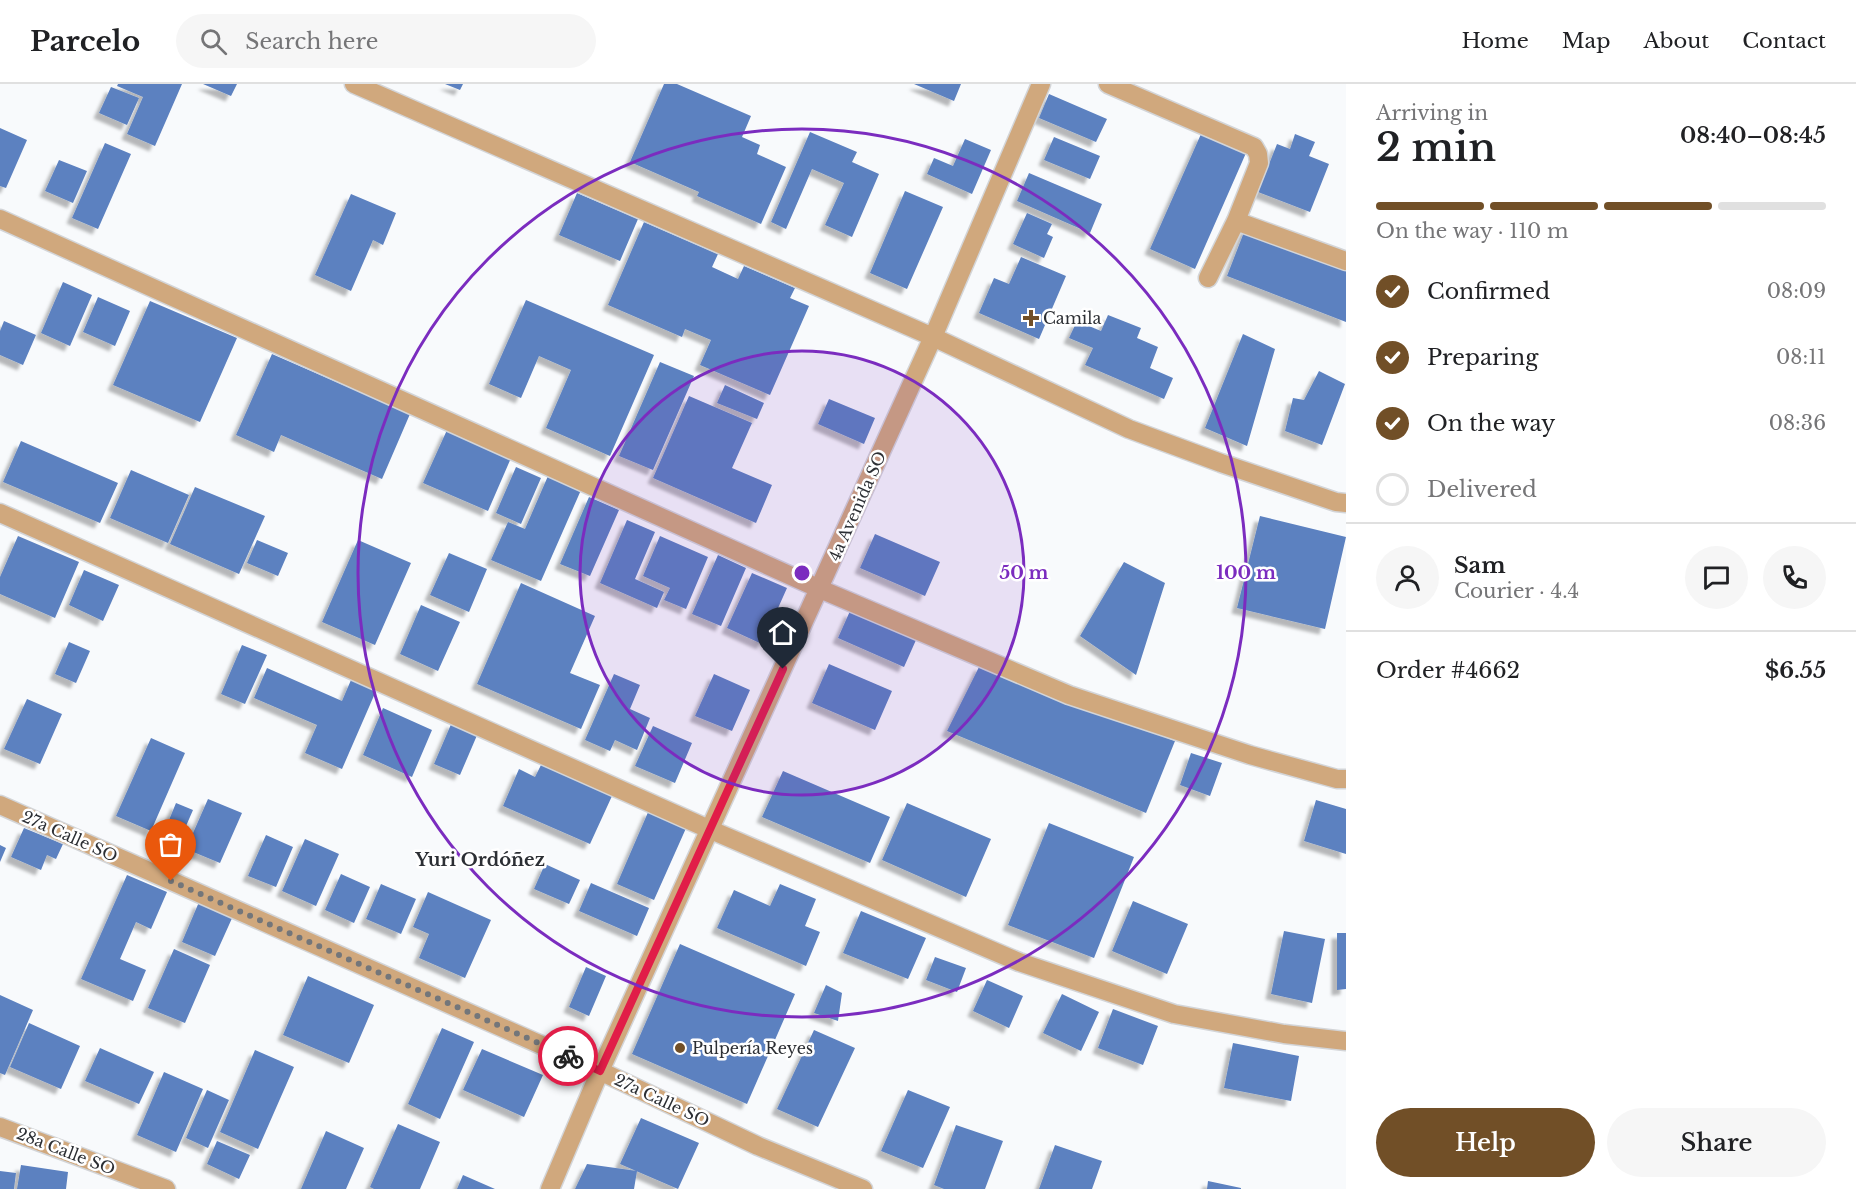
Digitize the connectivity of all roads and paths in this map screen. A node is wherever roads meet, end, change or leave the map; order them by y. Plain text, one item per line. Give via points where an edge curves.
1 (354, 84) edge
2 (1041, 84) edge
3 (1108, 84) edge
4 (0, 219) edge
5 (1236, 221) junction
6 (1346, 261) edge
7 (1209, 278) dead end
8 (933, 337) junction
9 (1346, 503) edge
10 (0, 513) edge
11 (820, 589) junction
12 (1346, 779) edge
13 (0, 805) edge
14 (711, 830) junction
15 (1346, 1041) edge
16 (600, 1071) junction
17 (0, 1127) edge
18 (166, 1189) edge
19 (550, 1189) edge
20 (863, 1189) edge

1 - 8 street
2 - 8 street, 4a Avenida SO
3 - 5 street via 1254,147 1259,163
4 - 11 street
5 - 6 street
5 - 7 street
8 - 9 street via 1129,429
8 - 11 street, 4a Avenida SO
10 - 14 street
11 - 12 street via 1069,695 1251,755
11 - 14 street, 4a Avenida SO
13 - 16 street, 27a Calle SO
14 - 15 street via 1019,962 1174,1014
14 - 16 street, 4a Avenida SO
16 - 19 street, 4a Avenida SO
16 - 20 street, 27a Calle SO via 759,1146
17 - 18 street, 28a Calle SO

